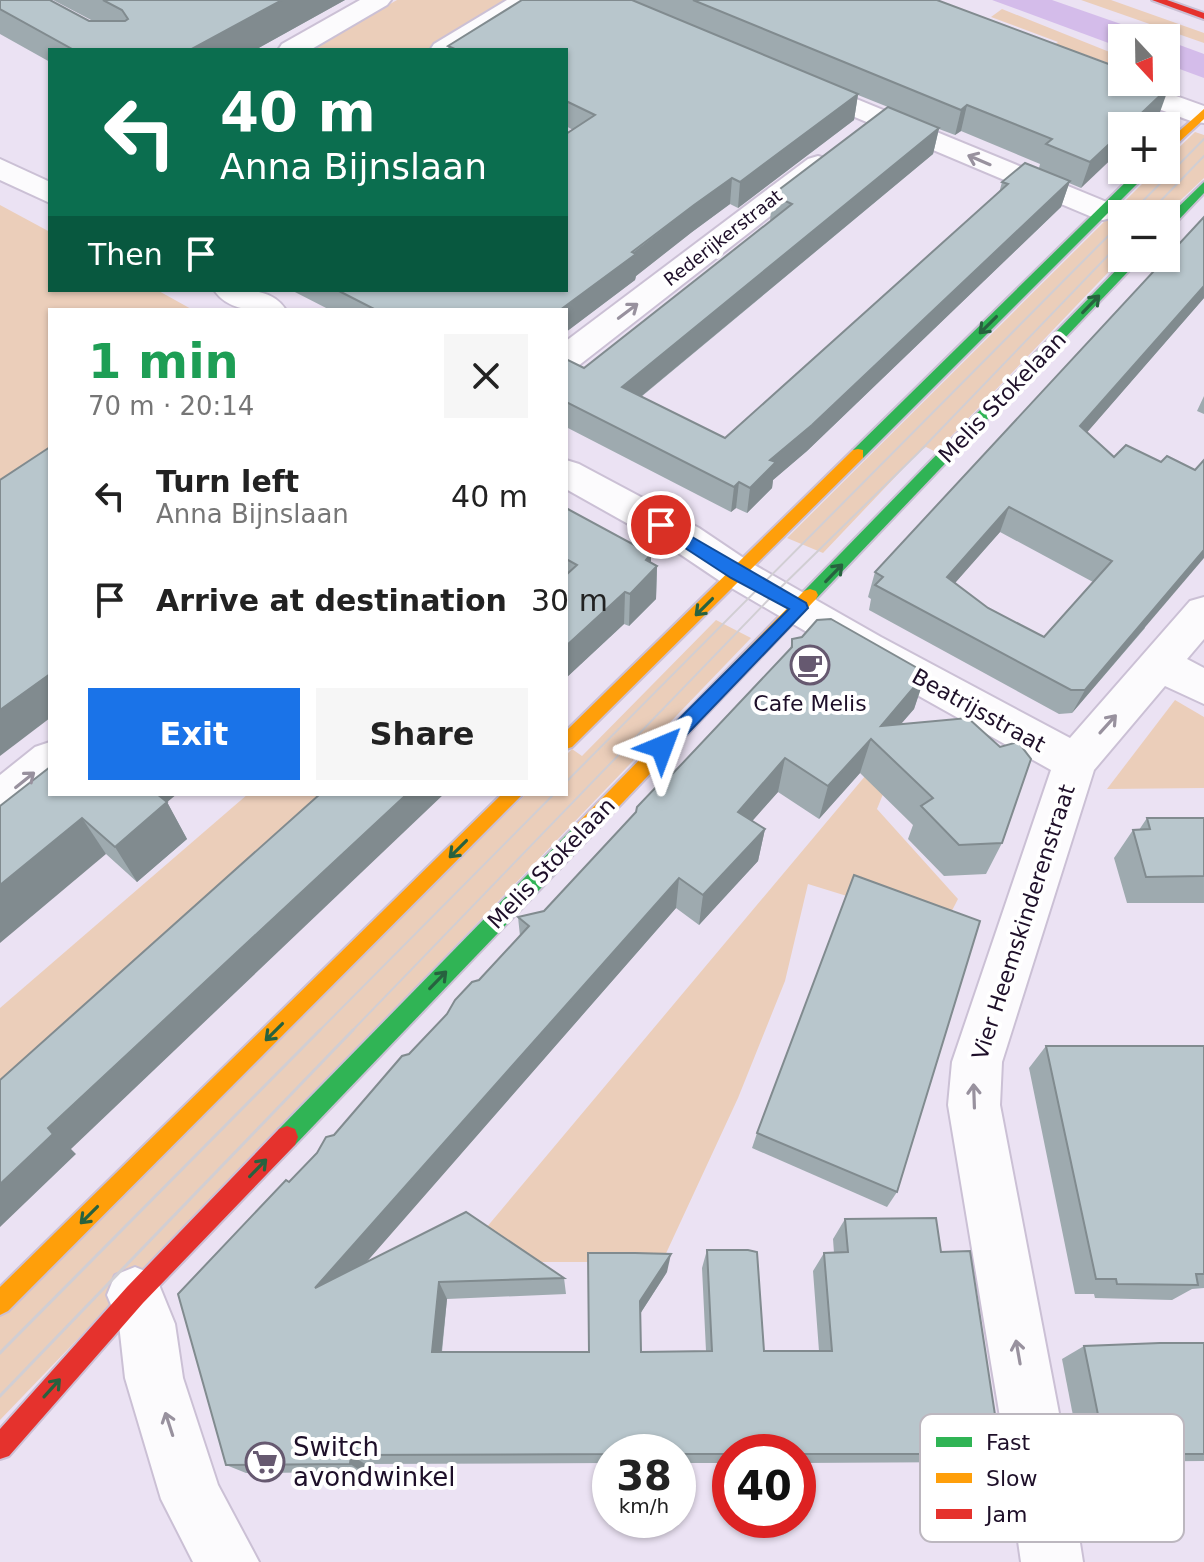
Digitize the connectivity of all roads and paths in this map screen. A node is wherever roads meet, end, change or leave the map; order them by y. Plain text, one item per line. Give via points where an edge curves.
1 (378, 0) edge
2 (525, 0) edge
3 (1157, 0) edge
4 (1204, 16) edge
5 (293, 48) edge
6 (446, 48) edge
7 (1081, 70) edge
8 (777, 74) edge
9 (1202, 114) edge
10 (880, 117) junction
11 (1180, 136) edge
12 (0, 168) edge
13 (1131, 184) edge
14 (1204, 186) edge
15 (48, 192) edge
16 (1103, 211) junction
17 (1180, 211) edge
18 (1122, 272) edge
19 (234, 292) edge
20 (266, 308) edge
21 (568, 356) edge
22 (568, 474) edge
23 (737, 573) junction
24 (800, 608) junction
25 (1204, 612) edge
26 (1161, 664) junction
27 (1204, 688) edge
28 (568, 740) edge
29 (48, 762) edge
30 (1075, 762) junction
31 (512, 796) edge
32 (0, 801) edge
33 (135, 1295) junction
34 (0, 1303) edge
35 (1029, 1414) edge
36 (0, 1447) edge
37 (1049, 1542) edge
38 (228, 1562) edge
39 (1052, 1562) edge

1 - 5 street via 337,10
2 - 6 street
3 - 4 street
7 - 9 street
8 - 10 street
9 - 11 street
16 -> 10 street
21 -> 10 street, Rederijkerstraat
12 - 15 street
13 - 16 street
14 - 17 street
16 -> 23 street
24 -> 18 street, Melis Stokelaan
19 - 20 street
22 - 23 street, Beatrijsstraat
23 - 24 street, Beatrijsstraat
23 -> 28 street
24 - 30 street, Beatrijsstraat
33 -> 24 street, Melis Stokelaan
25 - 26 street, Vier Heemskinderenstraat
26 - 27 street
30 -> 26 street, Vier Heemskinderenstraat
32 -> 29 street
35 -> 30 street, Vier Heemskinderenstraat via 973,1086
31 -> 34 street
36 -> 33 street, Melis Stokelaan
38 -> 33 street via 192,1499 154,1378 147,1324
39 -> 37 street, Vier Heemskinderenstraat

